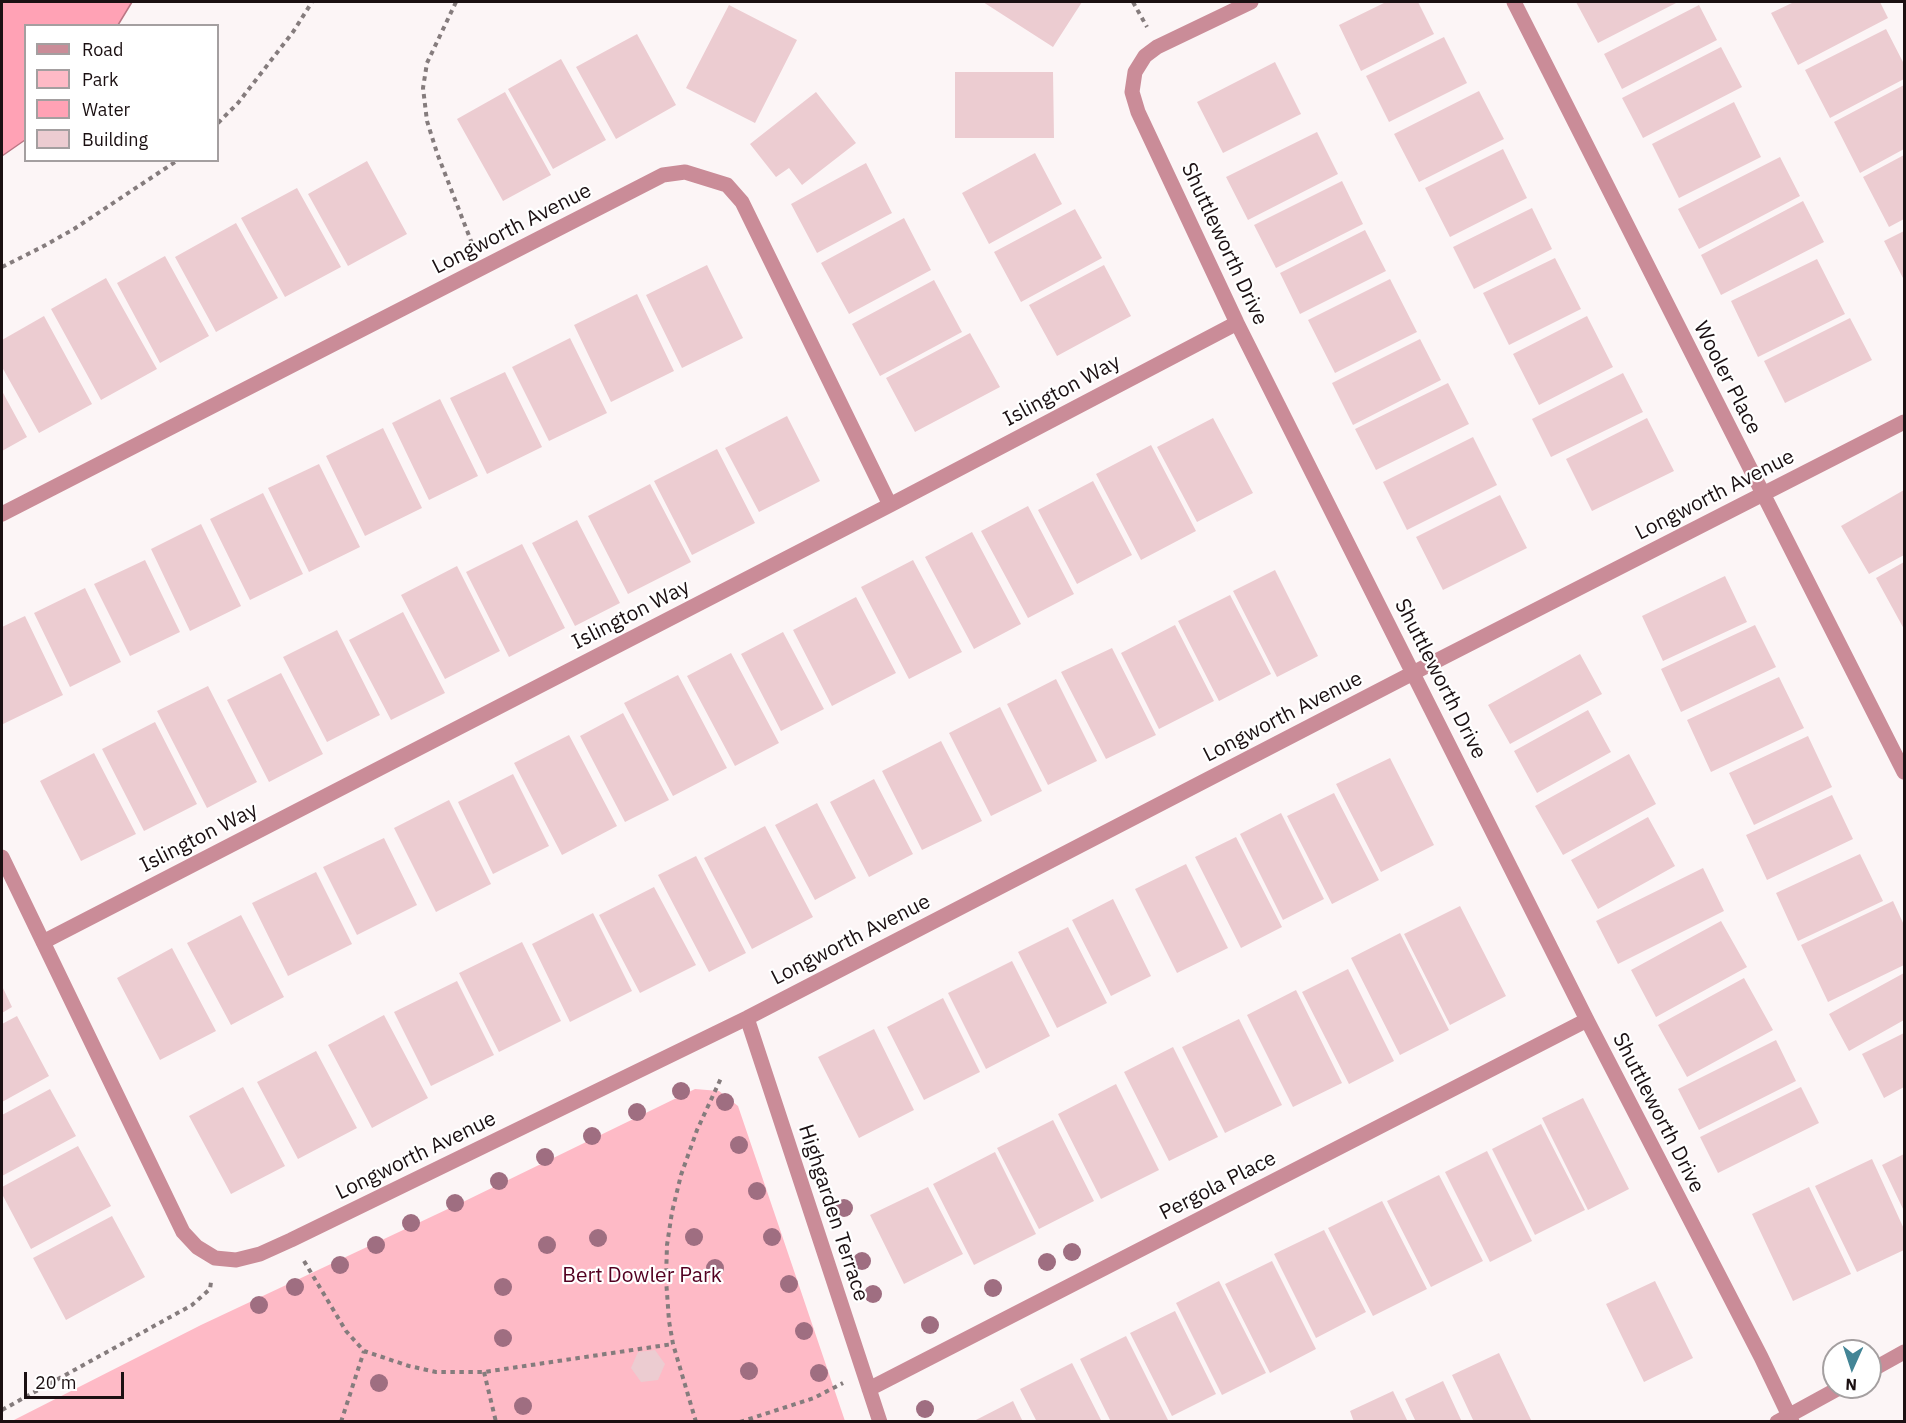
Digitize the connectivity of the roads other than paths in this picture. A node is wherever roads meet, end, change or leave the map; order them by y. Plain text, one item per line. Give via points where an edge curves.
1 (1251, 2) edge
2 (1514, 2) edge
3 (1237, 322) junction
4 (1905, 422) edge
5 (1763, 495) junction
6 (890, 505) junction
7 (2, 514) edge
8 (1413, 673) junction
9 (1905, 772) edge
10 (2, 857) edge
11 (43, 942) junction
12 (747, 1017) junction
13 (1587, 1020) junction
14 (1905, 1352) edge
15 (1882, 1364) edge
16 (869, 1389) junction
17 (1822, 1398) edge
18 (1786, 1420) edge
19 (880, 1422) edge

1 - 3 street, Shuttleworth Drive via 1145,56 1135,72 1132,92
2 - 5 street, Wooler Place
3 - 6 street, Islington Way
3 - 8 street, Shuttleworth Drive
4 - 5 street, Longworth Avenue
5 - 8 street, Longworth Avenue
5 - 9 street, Wooler Place
6 - 7 street, Longworth Avenue via 742,202 727,185 685,172 663,175
6 - 11 street, Islington Way
8 - 12 street, Longworth Avenue
8 - 13 street, Shuttleworth Drive
10 - 11 street
11 - 12 street, Longworth Avenue via 183,1232 215,1258 236,1260 291,1240
12 - 16 street, Highgarden Terrace
13 - 16 street, Pergola Place
13 - 18 street, Shuttleworth Drive via 1764,1363
14 - 15 street
16 - 19 street, Highgarden Terrace
17 - 18 street

